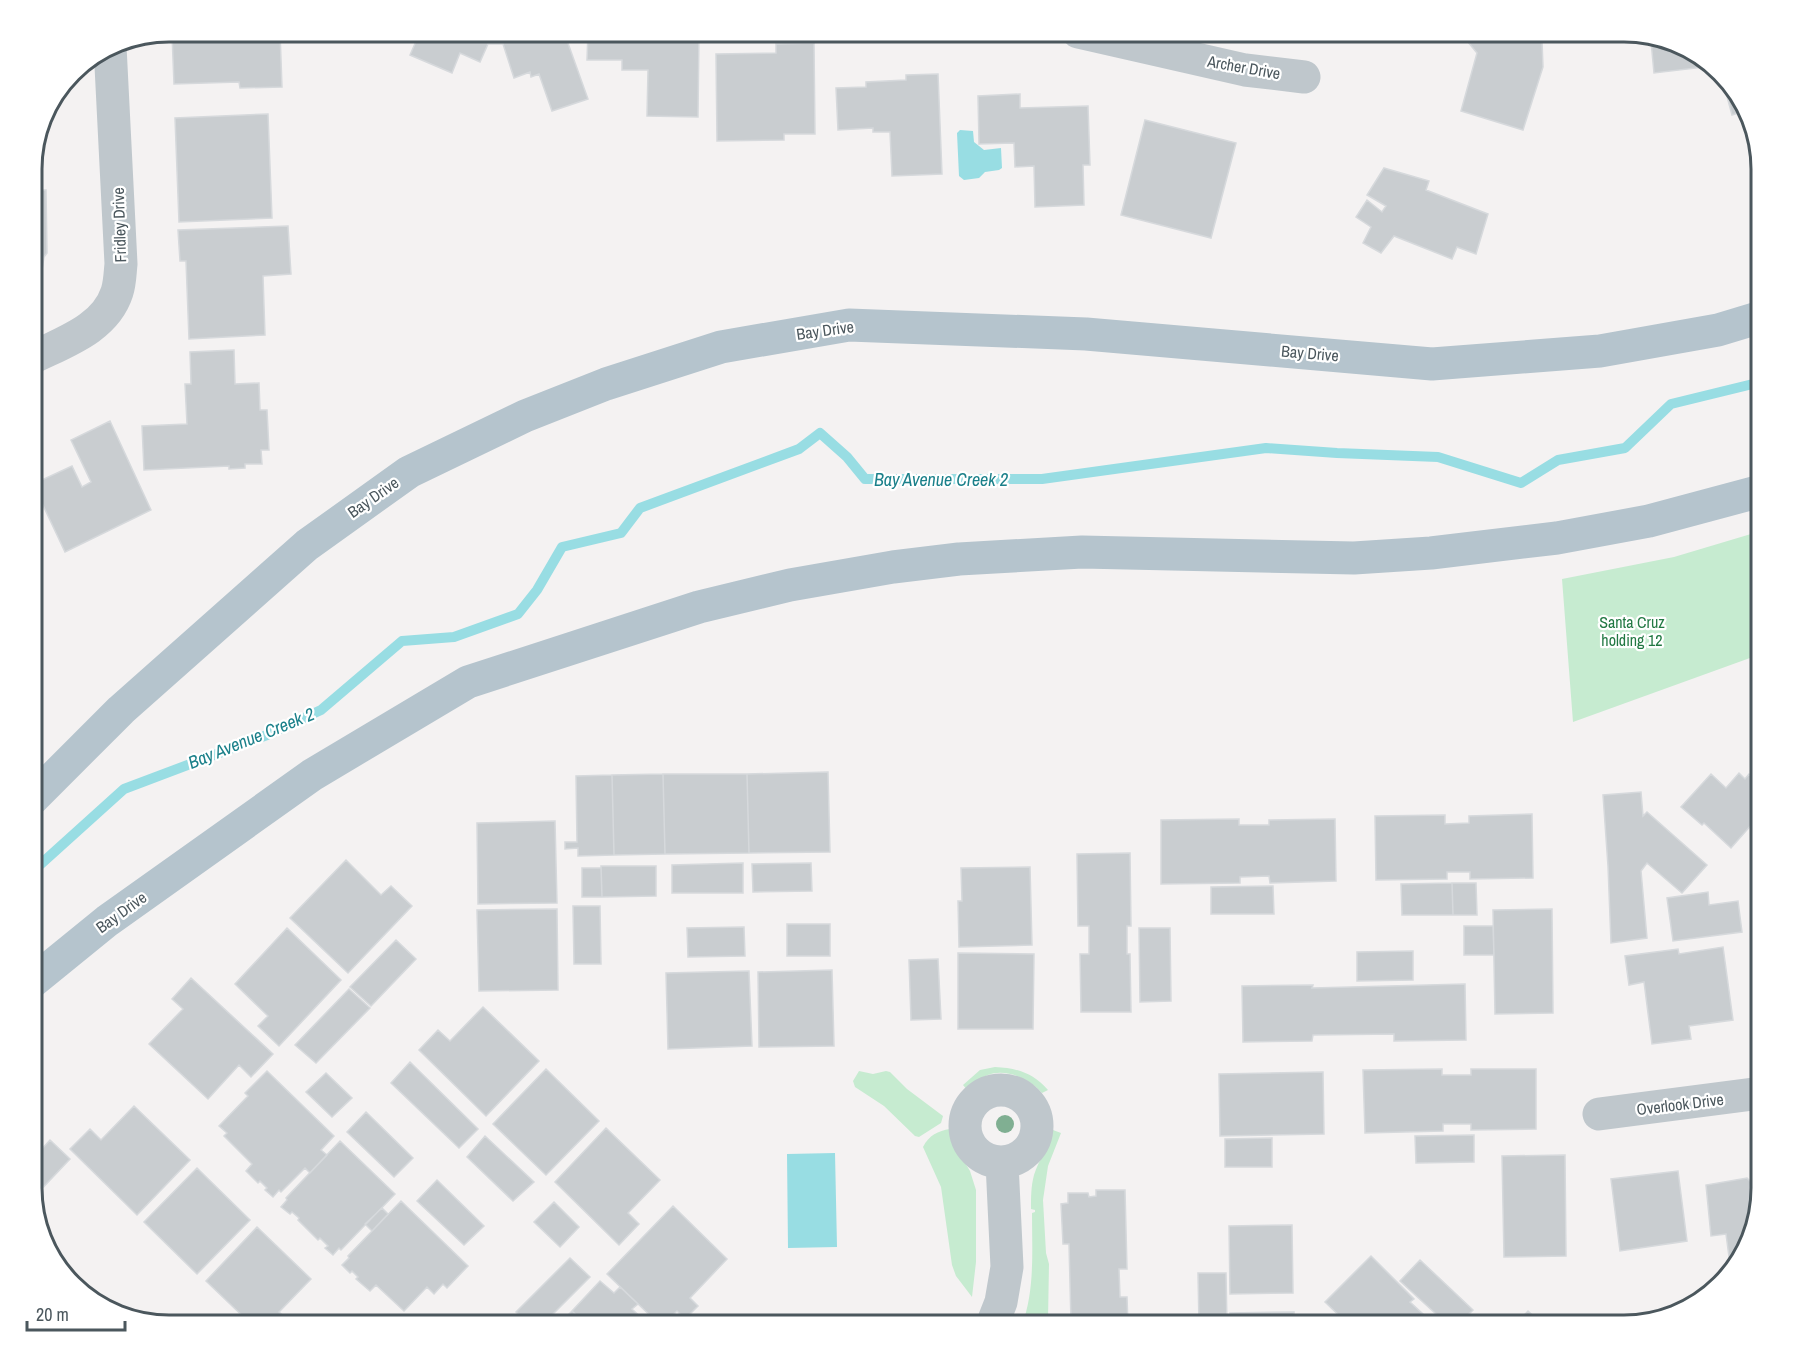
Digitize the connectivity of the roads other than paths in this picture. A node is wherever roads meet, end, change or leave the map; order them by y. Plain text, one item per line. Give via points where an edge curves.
1 (1122, 42) edge
2 (111, 56) edge
3 (1304, 77) dead end
4 (1751, 320) edge
5 (42, 353) edge
6 (1751, 494) edge
7 (42, 790) edge
8 (42, 974) edge
9 (1751, 1094) edge
10 (1599, 1114) dead end
11 (1002, 1163) dead end
12 (996, 1315) edge

1 - 3 street, Archer Drive via 1245,70
2 - 5 street, Fridley Drive via 122,264 117,292 104,316 79,335
4 - 7 main road, Bay Drive via 1718,330 1600,351 1432,364 1086,334 849,325 721,347 606,384 525,416 409,472 298,552 121,710
6 - 8 main road, Bay Drive via 1638,523 1557,538 1431,553 1354,558 1082,552 959,559 790,585 699,607 468,682 312,775 107,921
9 - 10 street, Overlook Drive
11 - 12 street via 1007,1267

